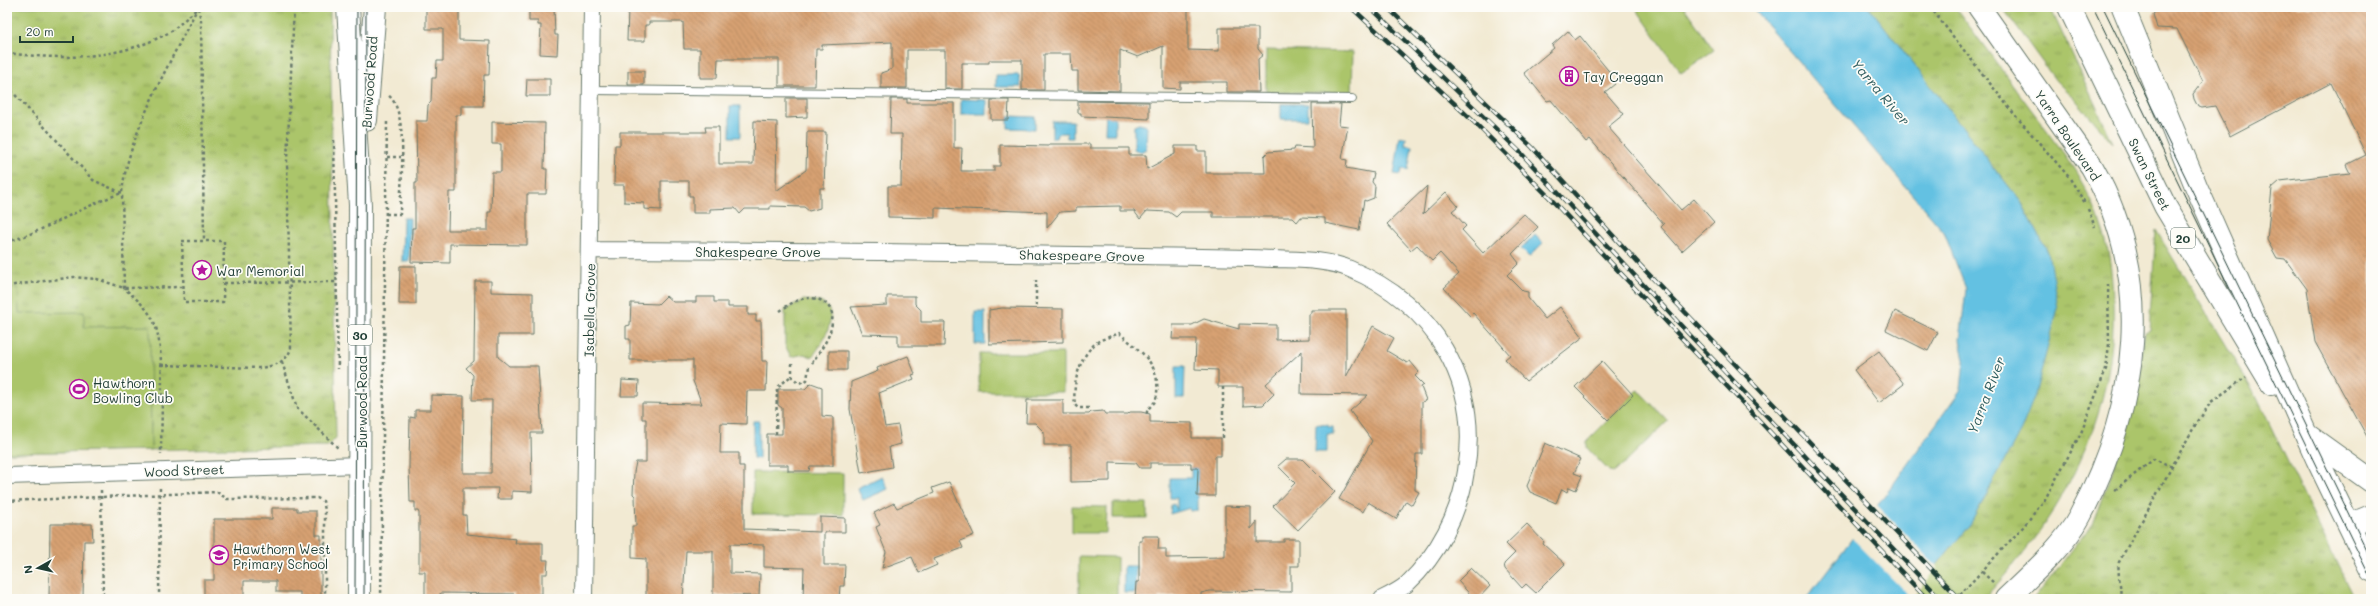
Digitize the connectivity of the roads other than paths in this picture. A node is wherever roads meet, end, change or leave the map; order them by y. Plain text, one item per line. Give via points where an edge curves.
1 (348, 7) edge
2 (375, 7) edge
3 (1979, 7) edge
4 (2068, 7) edge
5 (2122, 7) edge
6 (593, 12) edge
7 (592, 90) junction
8 (1352, 99) dead end
9 (360, 205) junction
10 (589, 250) junction
11 (2307, 435) junction
12 (2317, 459) junction
13 (361, 465) junction
14 (7, 476) edge
15 (2371, 481) edge
16 (2371, 516) edge
17 (2349, 525) junction
18 (2368, 557) edge
19 (360, 599) edge
20 (584, 599) edge
21 (1382, 599) edge
22 (2006, 599) edge

1 - 9 main road, Burwood Road / 30
2 - 9 main road, Burwood Road / 30
3 - 22 main road, Yarra Boulevard via 2092,167 2104,188 2124,240 2133,301 2129,377 2122,413 2108,455 2080,517 2029,579
4 - 12 main road, Swan Street / 20 via 2165,206
5 - 11 main road, Swan Street / 20 via 2196,186
6 - 7 street, Isabella Grove
7 - 8 lane
7 - 10 street, Isabella Grove
9 - 13 main road, Burwood Road / 30
10 - 20 street, Isabella Grove
10 - 21 street, Shakespeare Grove via 1236,258 1321,261 1348,268 1375,281 1426,320 1447,350 1456,369 1466,406 1468,460 1462,493 1442,540 1406,585
11 - 12 main road, Swan Street / 20
11 - 15 main road
12 - 17 main road, Swan Street / 20
13 - 14 street, Wood Street
13 - 19 main road, Burwood Road / 30
16 - 17 main road
17 - 18 main road, Swan Street / 20

